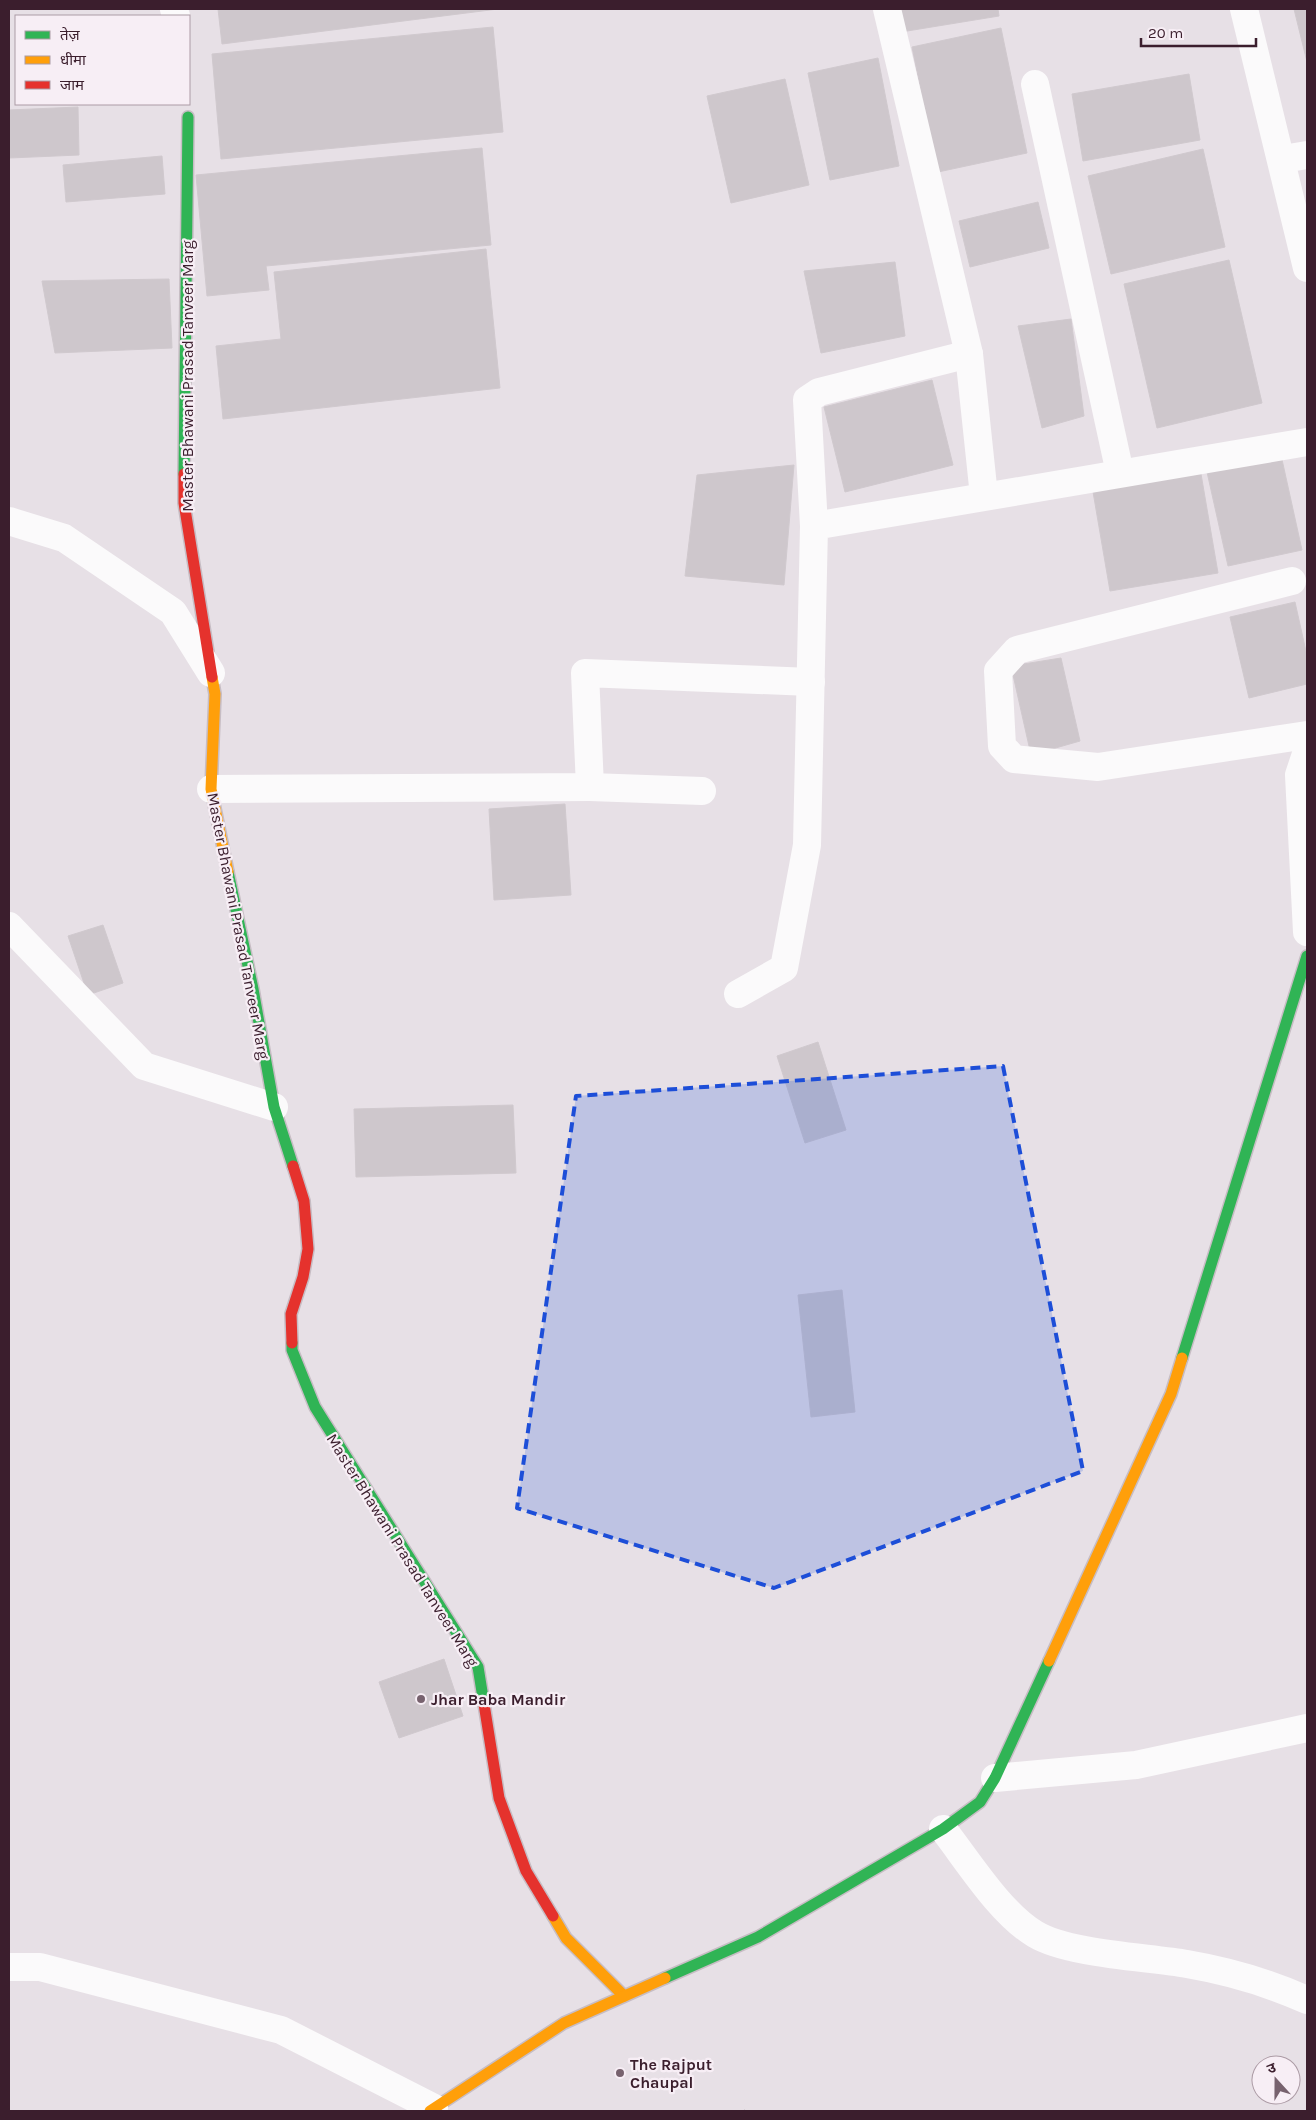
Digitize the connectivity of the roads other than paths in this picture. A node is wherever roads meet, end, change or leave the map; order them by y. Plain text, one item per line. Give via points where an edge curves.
1 (887, 9) edge
2 (1244, 9) edge
3 (1035, 84) dead end
4 (188, 117) dead end
5 (1295, 157) edge
6 (1307, 268) edge
7 (969, 354) junction
8 (1307, 442) edge
9 (1120, 473) junction
10 (984, 496) junction
11 (9, 521) edge
12 (814, 526) junction
13 (1292, 581) dead end
14 (211, 673) junction
15 (810, 682) junction
16 (1307, 734) edge
17 (1307, 751) edge
18 (590, 787) junction
19 (211, 789) junction
20 (702, 791) dead end
21 (9, 926) edge
22 (1307, 932) edge
23 (1307, 956) edge
24 (738, 994) dead end
25 (274, 1107) junction
26 (1307, 1728) edge
27 (995, 1778) junction
28 (943, 1828) junction
29 (9, 1967) edge
30 (624, 1996) junction
31 (1307, 2000) edge
32 (432, 2110) edge

1 - 7 street
2 - 5 street
3 - 9 street
4 - 14 street, Master Bhawani Prasad Tanveer Marg via 184,503
5 - 6 street
7 - 10 street
7 - 12 street via 819,392 807,400
8 - 9 street
9 - 10 street
10 - 12 street
11 - 14 street via 64,538 173,612
12 - 15 street
13 - 16 street via 1017,650 998,671 1002,746 1014,759 1098,767
14 - 19 street, Master Bhawani Prasad Tanveer Marg via 215,694
15 - 18 street via 585,673
15 - 24 street via 807,845 784,968
17 - 22 street via 1299,775
18 - 19 street
18 - 20 street
19 - 25 street, Master Bhawani Prasad Tanveer Marg
21 - 25 street via 144,1066
23 - 27 street via 1171,1394
25 - 30 street, Master Bhawani Prasad Tanveer Marg via 304,1201 308,1249 291,1314 292,1350 302,1380 315,1407 478,1667 499,1798 526,1871 566,1938
26 - 27 street via 1136,1765
27 - 28 street via 980,1802
28 - 30 street via 758,1937
28 - 31 street via 1011,1917 1036,1935 1065,1945 1188,1964 1275,1985
29 - 32 street via 40,1967 281,2030
30 - 32 street via 564,2023

